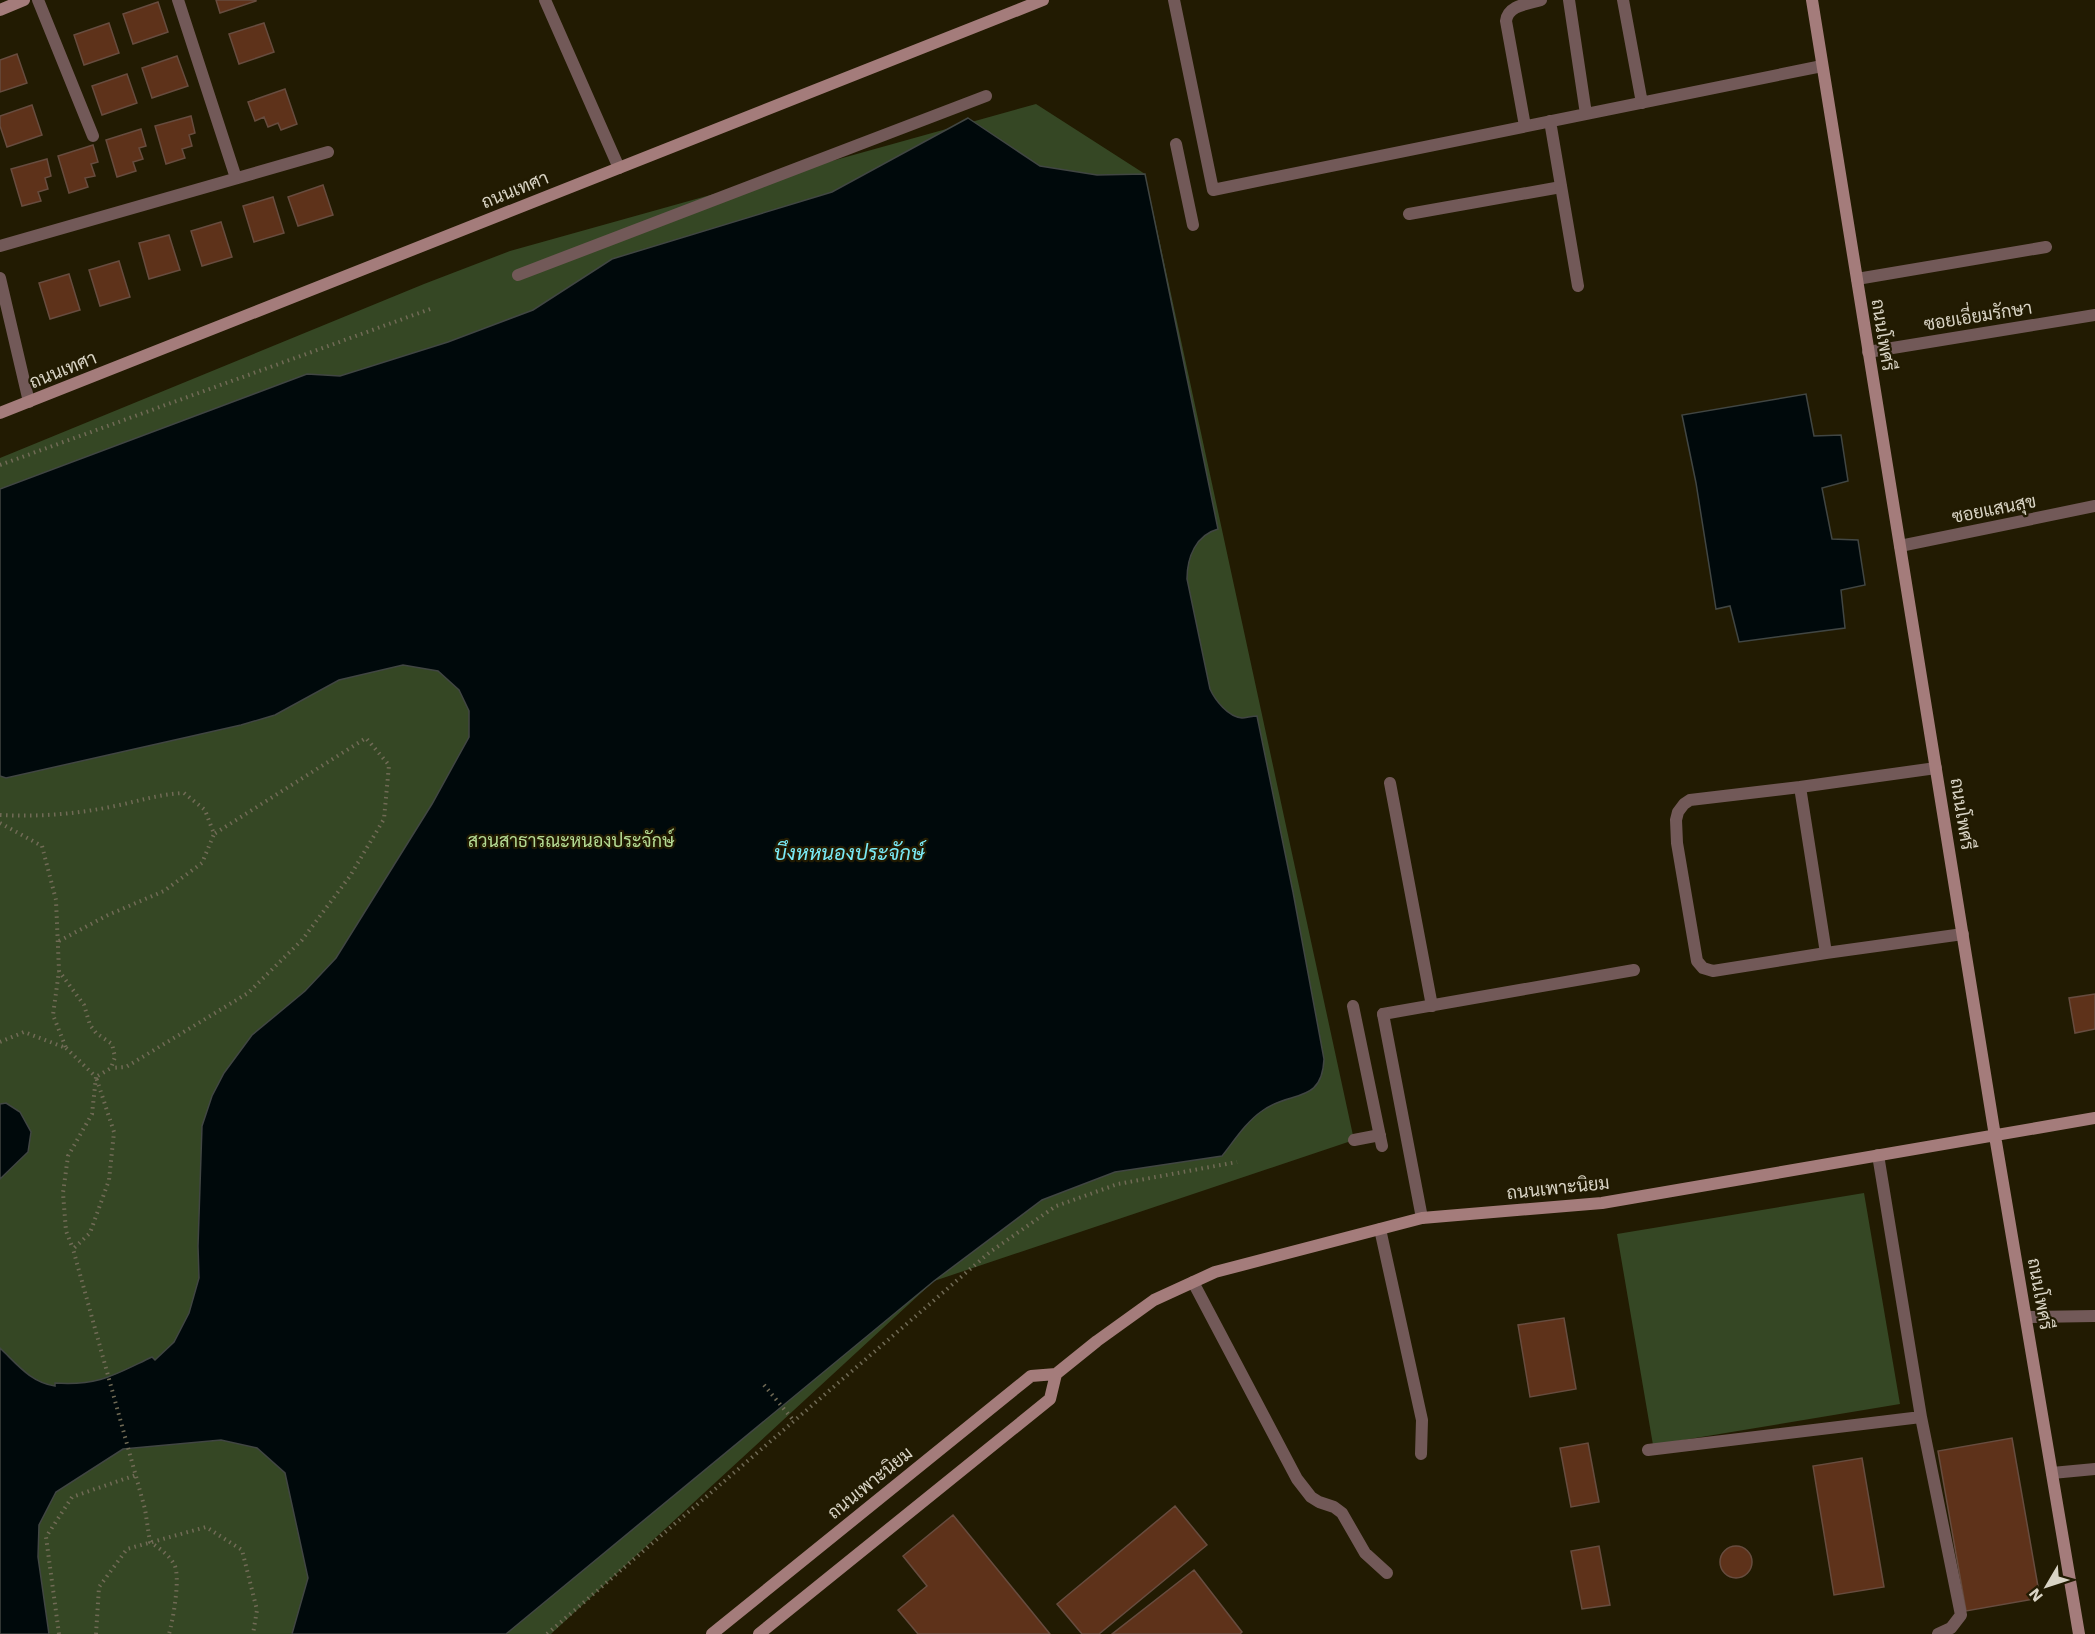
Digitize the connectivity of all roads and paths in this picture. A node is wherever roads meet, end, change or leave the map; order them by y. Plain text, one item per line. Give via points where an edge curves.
1 (24, 0) edge
2 (38, 0) edge
3 (178, 0) edge
4 (545, 0) edge
5 (1043, 0) edge
6 (1174, 0) edge
7 (1541, 0) edge
8 (1569, 0) edge
9 (1623, 0) edge
10 (1812, 0) edge
11 (0, 10) edge
12 (1822, 66) junction
13 (986, 96) dead end
14 (1642, 103) junction
15 (1586, 114) junction
16 (1550, 121) junction
17 (1525, 126) junction
18 (93, 136) dead end
19 (1176, 144) dead end
20 (328, 152) dead end
21 (619, 168) junction
22 (236, 178) junction
23 (1561, 187) junction
24 (1409, 214) dead end
25 (1193, 225) dead end
26 (0, 246) edge
27 (2046, 247) dead end
28 (518, 275) dead end
29 (0, 278) edge
30 (1857, 279) junction
31 (1578, 286) dead end
32 (433, 308) dead end
33 (2095, 315) edge
34 (1868, 352) junction
35 (29, 402) junction
36 (0, 413) edge
37 (0, 465) edge
38 (2095, 506) edge
39 (1900, 546) junction
40 (1936, 768) junction
41 (1390, 783) dead end
42 (1800, 787) junction
43 (0, 815) edge
44 (0, 823) edge
45 (214, 834) junction
46 (1963, 934) junction
47 (59, 941) junction
48 (1826, 953) junction
49 (1634, 970) dead end
50 (59, 971) junction
51 (1353, 1005) dead end
52 (1432, 1006) junction
53 (0, 1042) edge
54 (66, 1048) junction
55 (111, 1068) junction
56 (96, 1077) junction
57 (2095, 1118) edge
58 (1995, 1136) junction
59 (1354, 1140) dead end
60 (1878, 1155) junction
61 (1237, 1162) dead end
62 (1422, 1218) junction
63 (1380, 1229) junction
64 (73, 1249) junction
65 (1193, 1282) junction
66 (2095, 1316) edge
67 (2026, 1317) junction
68 (1056, 1374) junction
69 (764, 1385) dead end
70 (1922, 1417) junction
71 (794, 1421) junction
72 (1648, 1450) dead end
73 (1421, 1454) dead end
74 (2095, 1469) edge
75 (2052, 1473) junction
76 (136, 1475) junction
77 (150, 1542) junction
78 (1387, 1573) dead end
79 (59, 1634) edge
80 (96, 1634) edge
81 (169, 1634) edge
82 (253, 1634) edge
83 (547, 1634) edge
84 (712, 1634) edge
85 (759, 1634) edge
86 (1938, 1634) edge
87 (2079, 1634) edge

1 - 11 street
2 - 18 street
3 - 22 street
4 - 21 street
5 - 21 street, ถนนเทศา
6 - 17 street via 1213,190
7 - 17 street via 1510,9 1506,21
8 - 15 street
9 - 14 street
10 - 12 street, ถนนโพศรี
12 - 14 street
12 - 30 street, ถนนโพศรี
13 - 28 street
14 - 15 street
15 - 16 street
16 - 17 street
16 - 23 street
19 - 25 street
20 - 22 street
21 - 35 street, ถนนเทศา
22 - 26 street
23 - 24 street
23 - 31 street
27 - 30 street
29 - 35 street
30 - 34 street, ถนนโพศรี
32 - 37 path
33 - 34 street, ซอยเอี่ยมรักษา
34 - 39 street, ถนนโพศรี
35 - 36 street, ถนนเทศา
38 - 39 street, ซอยแสนสุข
39 - 40 street, ถนนโพศรี
40 - 42 street
40 - 46 street, ถนนโพศรี
41 - 52 street
42 - 48 street
42 - 48 street via 1690,800 1678,812 1677,843 1696,961 1703,968 1713,971
43 - 45 path via 67,814 184,793 205,810
44 - 47 path via 42,846 56,900
45 - 47 path via 202,863 164,891
45 - 55 path via 366,738 389,765 384,819 350,876 302,940 248,993 126,1067
46 - 48 street
46 - 58 street, ถนนโพศรี
47 - 50 path
49 - 52 street
50 - 54 path via 53,1015
50 - 55 path via 84,1005 90,1025 112,1044 115,1057
51 - 59 street via 1381,1140
52 - 62 street via 1383,1014
53 - 54 path via 24,1032
54 - 56 path
55 - 56 path
56 - 64 path via 92,1114 68,1156 64,1203 66,1231
56 - 64 path via 114,1132 109,1179 90,1233
57 - 58 street, ถนนเพาะนิยม
58 - 60 street, ถนนเพาะนิยม
58 - 67 street, ถนนโพศรี
60 - 62 street, ถนนเพาะนิยม via 1602,1203
60 - 70 street
61 - 71 path via 1118,1184 1056,1206 990,1252
62 - 63 street, ถนนเพาะนิยม
63 - 65 street, ถนนเพาะนิยม via 1215,1272
63 - 73 street via 1422,1420
64 - 76 path
65 - 68 street, ถนนเพาะนิยม via 1154,1300
65 - 78 street via 1297,1479 1311,1497 1342,1513 1365,1553
66 - 67 street
67 - 75 street, ถนนโพศรี
68 - 84 street, ถนนเพาะนิยม via 1031,1376
68 - 85 street via 1050,1399
69 - 71 path
70 - 72 street
70 - 86 street via 1961,1615 1951,1628
71 - 83 path
74 - 75 street
75 - 87 street, ถนนโพศรี
76 - 77 path
76 - 79 path via 72,1497 46,1537
77 - 80 path via 127,1549 99,1587
77 - 81 path via 176,1566 175,1611
77 - 82 path via 206,1527 242,1550 257,1610

